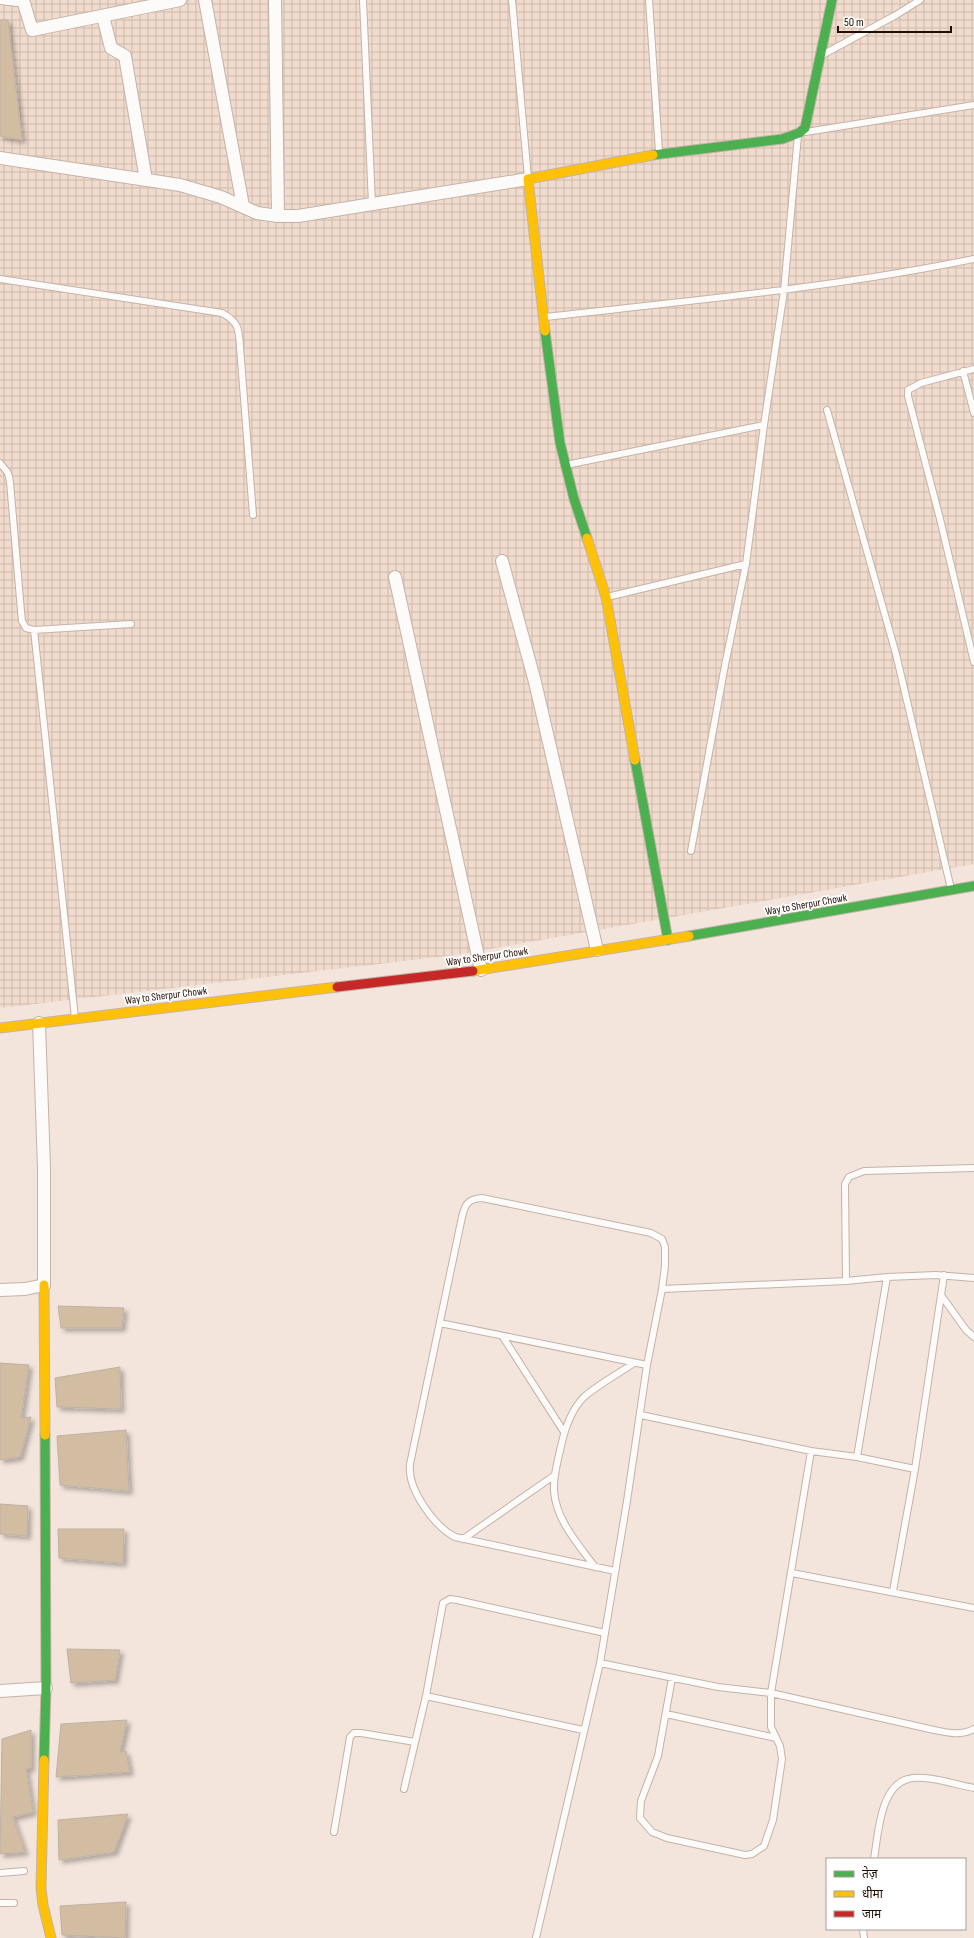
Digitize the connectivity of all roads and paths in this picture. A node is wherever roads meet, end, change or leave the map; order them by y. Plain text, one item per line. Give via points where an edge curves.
1 (180, 0) edge
2 (205, 0) edge
3 (275, 0) edge
4 (363, 0) edge
5 (512, 0) edge
6 (649, 0) edge
7 (832, 0) edge
8 (920, 0) edge
9 (0, 1) edge
10 (20, 1) edge
11 (104, 16) junction
12 (821, 55) junction
13 (974, 105) edge
14 (798, 133) junction
15 (660, 154) junction
16 (0, 158) edge
17 (528, 179) junction
18 (146, 180) junction
19 (372, 204) junction
20 (243, 206) junction
21 (278, 216) junction
22 (974, 259) edge
23 (0, 278) edge
24 (784, 291) junction
25 (543, 317) junction
26 (974, 369) edge
27 (963, 371) junction
28 (827, 410) dead end
29 (974, 413) edge
30 (764, 425) junction
31 (0, 463) edge
32 (565, 465) junction
33 (253, 515) dead end
34 (502, 561) dead end
35 (746, 564) junction
36 (395, 577) dead end
37 (606, 597) junction
38 (131, 624) dead end
39 (34, 630) junction
40 (974, 662) edge
41 (691, 851) dead end
42 (974, 886) edge
43 (951, 890) junction
44 (668, 940) junction
45 (597, 950) junction
46 (481, 970) junction
47 (75, 1018) junction
48 (39, 1023) junction
49 (0, 1028) edge
50 (974, 1168) edge
51 (944, 1275) junction
52 (887, 1277) junction
53 (974, 1278) edge
54 (846, 1281) junction
55 (44, 1285) junction
56 (662, 1289) junction
57 (0, 1290) edge
58 (941, 1295) junction
59 (440, 1323) junction
60 (503, 1336) junction
61 (974, 1336) edge
62 (634, 1363) junction
63 (647, 1366) junction
64 (641, 1415) junction
65 (564, 1432) junction
66 (811, 1451) junction
67 (857, 1457) junction
68 (915, 1469) junction
69 (555, 1475) junction
70 (463, 1539) junction
71 (595, 1567) junction
72 (615, 1571) junction
73 (792, 1573) junction
74 (893, 1591) junction
75 (974, 1608) edge
76 (605, 1633) junction
77 (600, 1663) junction
78 (672, 1678) junction
79 (46, 1688) junction
80 (0, 1691) edge
81 (771, 1693) junction
82 (426, 1696) junction
83 (666, 1714) junction
84 (974, 1729) edge
85 (583, 1730) junction
86 (776, 1738) junction
87 (415, 1742) junction
88 (974, 1788) edge
89 (404, 1789) dead end
90 (334, 1832) dead end
91 (874, 1858) edge
92 (24, 1871) dead end
93 (0, 1873) edge
94 (0, 1903) edge
95 (14, 1903) dead end
96 (51, 1938) edge
97 (536, 1938) edge

1 - 11 street
2 - 20 street
3 - 21 street
4 - 19 lane
5 - 17 lane
6 - 15 lane
7 - 12 street
8 - 12 lane
9 - 10 lane
10 - 11 street via 32,30
11 - 18 street via 111,48 125,56
12 - 14 street via 805,128
13 - 14 lane
14 - 15 street via 782,139
14 - 24 lane
15 - 17 street
16 - 18 street
17 - 19 street
17 - 25 street
18 - 20 street via 199,189
19 - 21 street via 298,216
20 - 21 street via 257,213
22 - 24 lane via 907,273
23 - 33 lane via 222,313 233,318 240,341
24 - 25 lane
24 - 30 lane
25 - 32 street
26 - 27 lane
27 - 29 lane
27 - 40 lane via 921,383 908,390 908,396
28 - 43 lane via 896,654
30 - 32 lane
30 - 35 lane
31 - 39 lane via 8,472 10,482 22,621 26,628
32 - 37 street
34 - 45 street via 535,682
35 - 37 lane
35 - 41 lane via 724,665
36 - 46 street
37 - 44 street
38 - 39 lane
39 - 47 lane
42 - 43 street, Way to Sherpur Chowk
43 - 44 street, Way to Sherpur Chowk
44 - 45 street, Way to Sherpur Chowk
45 - 46 street, Way to Sherpur Chowk
46 - 47 street, Way to Sherpur Chowk
47 - 48 street, Way to Sherpur Chowk
48 - 49 street, Way to Sherpur Chowk
48 - 55 street via 44,1168
50 - 54 lane via 864,1171 849,1177 845,1184
51 - 52 lane
51 - 53 lane
51 - 58 lane
52 - 54 lane
52 - 67 lane
54 - 56 lane
55 - 57 street
55 - 79 street
56 - 59 lane via 666,1266 665,1247 662,1239 651,1233 482,1198 475,1199 469,1200 465,1206
56 - 63 lane
58 - 61 lane via 966,1330
58 - 68 lane
59 - 60 lane
59 - 70 lane via 409,1473 414,1491 436,1522 446,1532
60 - 62 lane
60 - 65 lane
62 - 63 lane
62 - 65 lane via 585,1397 571,1415
63 - 64 lane
64 - 66 lane
64 - 72 lane
65 - 69 lane
66 - 67 lane
66 - 73 lane
67 - 68 lane
68 - 74 lane
69 - 70 lane
69 - 71 lane via 554,1490 561,1517
70 - 71 lane
71 - 72 lane
72 - 76 lane
73 - 74 lane
73 - 81 lane
74 - 75 lane
76 - 77 lane
76 - 82 lane via 450,1599 443,1603
77 - 78 lane
77 - 85 lane
78 - 81 lane via 718,1687
78 - 83 lane
79 - 80 street
79 - 96 street via 41,1888 42,1905
81 - 84 lane via 953,1734 967,1733
81 - 86 lane via 771,1727
82 - 85 lane
82 - 87 lane
83 - 86 lane
83 - 86 lane via 658,1756 639,1809 640,1818 652,1832 668,1838 745,1854 761,1849 769,1837 781,1766 780,1746
85 - 97 lane
87 - 89 lane
87 - 90 lane via 361,1733 354,1733 350,1737
88 - 91 lane via 928,1779 908,1778 895,1784 887,1798 881,1818
92 - 93 lane
94 - 95 lane

